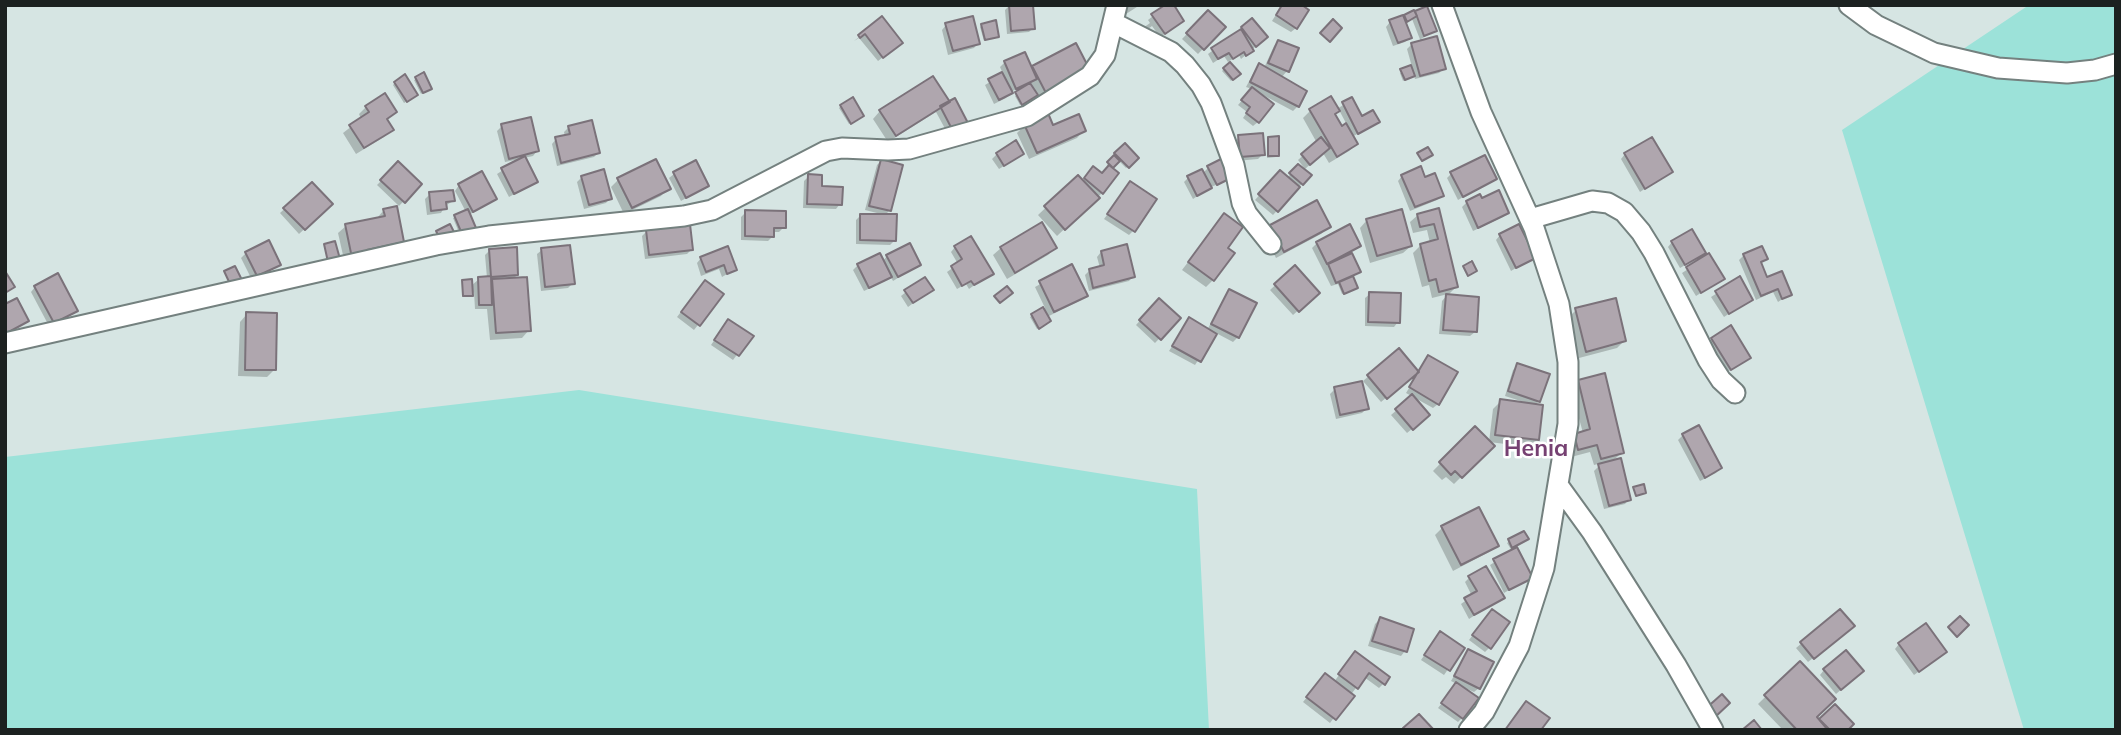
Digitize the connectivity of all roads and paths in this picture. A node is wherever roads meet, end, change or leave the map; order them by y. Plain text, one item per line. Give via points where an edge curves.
1 (1442, 5) edge
2 (1849, 5) edge
3 (1115, 14) edge
4 (2116, 64) edge
5 (1530, 219) junction
6 (1271, 244) dead end
7 (5, 343) edge
8 (1735, 393) dead end
9 (1558, 485) junction
10 (1469, 730) edge
11 (1713, 730) edge

1 - 5 street via 1481,112
2 - 4 street via 1876,25 1934,53 1998,68 2067,73
3 - 6 street via 1171,52 1201,85 1234,165 1247,214
3 - 7 street via 1105,55 1090,76 1027,116 909,149 825,151 712,210 436,244
5 - 8 street via 1592,201 1624,212 1654,253 1708,360
5 - 9 street via 1559,304 1568,362 1568,424
9 - 10 street via 1544,568 1519,646 1484,712
9 - 11 street via 1592,532

